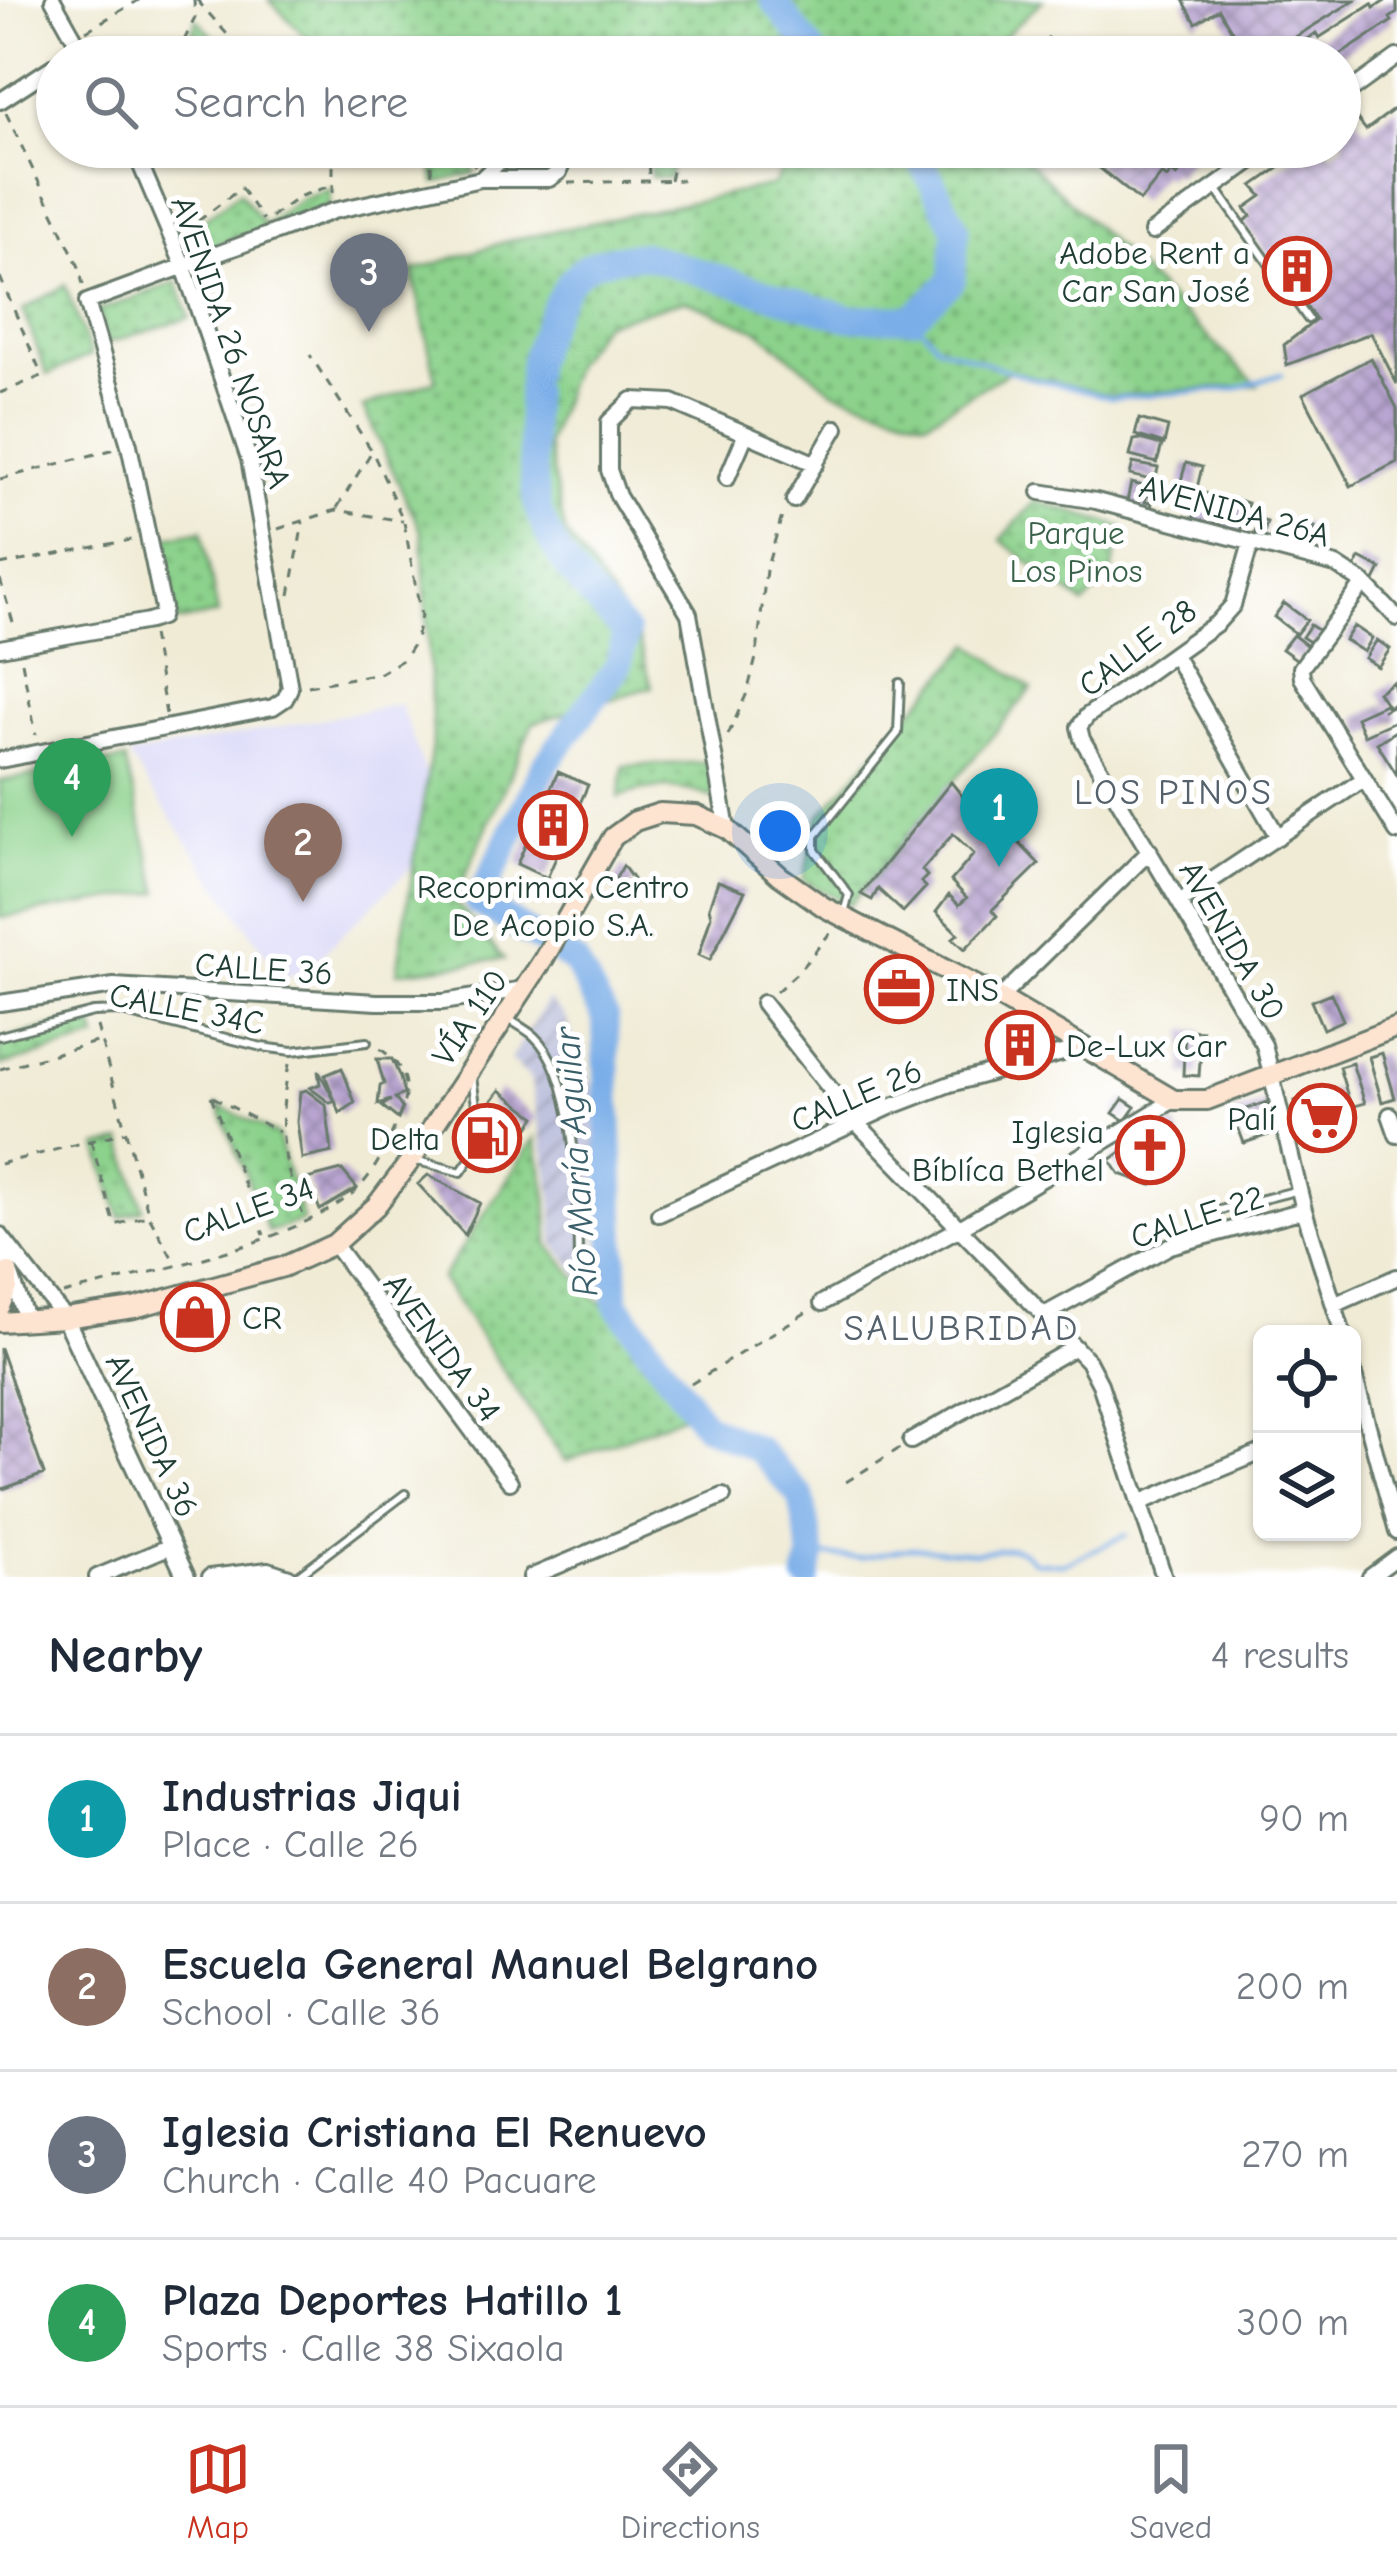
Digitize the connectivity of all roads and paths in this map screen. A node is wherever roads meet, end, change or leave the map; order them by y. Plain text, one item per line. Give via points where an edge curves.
1 (53, 0) edge
2 (139, 0) edge
3 (195, 0) edge
4 (70, 36) edge
5 (94, 36) edge
6 (186, 36) edge
7 (226, 36) edge
8 (1397, 57) edge
9 (36, 78) edge
10 (1361, 83) edge
11 (0, 101) edge
12 (143, 168) edge
13 (155, 168) edge
14 (333, 168) edge
15 (432, 168) edge
16 (476, 168) edge
17 (493, 168) edge
18 (560, 168) edge
19 (649, 168) edge
20 (673, 168) edge
21 (1242, 168) edge
22 (147, 176) junction
23 (481, 179) junction
24 (549, 179) junction
25 (670, 180) junction
26 (683, 180) dead end
27 (649, 181) junction
28 (333, 185) junction
29 (1215, 187) junction
30 (434, 188) junction
31 (333, 211) junction
32 (1152, 232) dead end
33 (173, 241) junction
34 (184, 267) junction
35 (0, 277) edge
36 (87, 302) junction
37 (1308, 319) dead end
38 (310, 356) dead end
39 (0, 393) edge
40 (836, 428) dead end
41 (745, 436) junction
42 (129, 445) junction
43 (372, 451) junction
44 (816, 464) junction
45 (728, 478) dead end
46 (0, 479) edge
47 (1040, 492) dead end
48 (794, 500) joint
49 (336, 510) junction
50 (303, 520) junction
51 (404, 521) junction
52 (265, 533) junction
53 (151, 537) junction
54 (1251, 543) junction
55 (0, 565) edge
56 (0, 579) edge
57 (1364, 583) junction
58 (289, 600) dead end
59 (1397, 618) edge
60 (155, 619) junction
61 (19, 644) junction
62 (0, 648) edge
63 (1174, 655) junction
64 (900, 683) dead end
65 (288, 693) junction
66 (1079, 727) joint
67 (169, 729) junction
68 (725, 740) dead end
69 (39, 753) junction
70 (0, 760) edge
71 (1364, 779) junction
72 (728, 829) junction
73 (1397, 832) edge
74 (1278, 837) junction
75 (1150, 851) junction
76 (1181, 902) junction
77 (843, 918) junction
78 (524, 989) junction
79 (1000, 998) junction
80 (0, 1003) edge
81 (763, 1003) joint
82 (93, 1012) junction
83 (505, 1017) junction
84 (1397, 1027) edge
85 (0, 1036) edge
86 (101, 1041) junction
87 (368, 1042) joint
88 (1084, 1048) junction
89 (292, 1051) junction
90 (0, 1069) edge
91 (471, 1069) junction
92 (1269, 1077) junction
93 (1174, 1100) junction
94 (1390, 1114) dead end
95 (856, 1122) junction
96 (493, 1125) dead end
97 (126, 1132) junction
98 (280, 1132) junction
99 (1397, 1135) edge
100 (91, 1141) junction
101 (477, 1149) dead end
102 (411, 1160) junction
103 (0, 1164) edge
104 (1299, 1190) junction
105 (1304, 1210) junction
106 (1212, 1212) dead end
107 (659, 1214) dead end
108 (149, 1216) junction
109 (306, 1223) junction
110 (958, 1229) junction
111 (0, 1234) edge
112 (265, 1238) junction
113 (0, 1244) edge
114 (334, 1244) junction
115 (578, 1259) dead end
116 (175, 1263) junction
117 (8, 1272) junction
118 (1397, 1277) edge
119 (50, 1298) junction
120 (822, 1303) joint
121 (1334, 1305) junction
122 (0, 1306) edge
123 (1046, 1315) junction
124 (65, 1318) junction
125 (27, 1321) junction
126 (0, 1322) edge
127 (1340, 1325) edge
128 (1075, 1347) junction
129 (692, 1384) dead end
130 (1361, 1421) edge
131 (911, 1441) joint
132 (1253, 1456) edge
133 (509, 1482) dead end
134 (846, 1482) dead end
135 (405, 1494) dead end
136 (723, 1496) dead end
137 (1139, 1503) junction
138 (1397, 1532) edge
139 (172, 1546) junction
140 (1397, 1557) edge
141 (97, 1577) edge
142 (186, 1577) edge
143 (210, 1577) edge
144 (292, 1577) edge
145 (531, 1577) edge
146 (1164, 1577) edge
147 (1370, 1577) edge

1 - 4 street
2 - 5 path
3 - 6 path
3 - 7 path
8 - 10 street
9 - 11 street
11 - 36 path via 79,267
12 - 22 street, AVENIDA 26 NOSARA
13 - 22 path
14 - 28 path
15 - 30 path
16 - 23 path
17 - 23 street
18 - 24 street
19 - 27 path
20 - 25 path
21 - 29 street
22 - 33 street, AVENIDA 26 NOSARA
23 - 24 street
23 - 30 street
24 - 27 path
25 - 26 path
25 - 27 path
28 - 31 path
28 - 33 path via 301,196 265,223 241,188
29 - 32 street
29 - 37 lane
30 - 31 street
31 - 34 street
33 - 34 street, AVENIDA 26 NOSARA
34 - 36 street
34 - 52 street, AVENIDA 26 NOSARA via 249,459
35 - 39 path via 42,376
36 - 42 street
38 - 43 path
40 - 44 street
41 - 44 street
41 - 45 street
41 - 72 street via 651,399 615,413 607,441 619,496 689,614
42 - 46 path
42 - 53 street
43 - 49 path
43 - 51 path
44 - 48 street
47 - 54 street, AVENIDA 26A
48 - 68 path via 786,502 766,571 747,693
49 - 50 path
49 - 51 path
50 - 52 path
50 - 58 path
51 - 65 path via 421,616 404,659 380,673
52 - 65 street, AVENIDA 26 NOSARA
53 - 55 path
53 - 60 street via 163,608
54 - 57 street, AVENIDA 26A via 1336,565
54 - 63 street, CALLE 28 via 1232,605
56 - 61 path
57 - 59 street, AVENIDA 26A
57 - 71 street via 1301,668
60 - 61 street
60 - 67 path
61 - 62 street
61 - 69 path
63 - 66 street, CALLE 28
63 - 74 street
64 - 77 lane via 898,733 815,836 815,850 849,895
65 - 67 street via 273,707
66 - 75 street, AVENIDA 30
67 - 69 street
69 - 70 street
71 - 73 street
71 - 74 street
72 - 77 main road, VÍA 110
72 - 78 main road, VÍA 110 via 696,815 659,814 613,837
74 - 76 street
75 - 76 street, AVENIDA 30
75 - 79 street
76 - 92 street, AVENIDA 30 via 1264,1045
77 - 79 main road, VÍA 110
77 - 81 path
78 - 80 street, CALLE 36 via 377,1002 114,986
78 - 83 main road, VÍA 110
79 - 88 main road, VÍA 110
81 - 95 street
82 - 85 lane, CALLE 34C
82 - 86 path
82 - 89 lane, CALLE 34C
83 - 91 main road, VÍA 110
83 - 115 lane via 537,1038 562,1086
84 - 92 main road
86 - 90 path
86 - 97 path
87 - 89 lane, CALLE 34C
87 - 109 path, CALLE 34 via 401,1066 402,1108 364,1182
88 - 93 main road, VÍA 110
88 - 95 street, CALLE 26 via 950,1084
89 - 98 path
91 - 96 lane via 476,1105 497,1118
91 - 102 main road, VÍA 110
92 - 93 main road via 1208,1100
92 - 104 street, AVENIDA 30
93 - 110 street
94 - 99 street
95 - 107 street, CALLE 26
95 - 110 street
97 - 100 path
97 - 108 path
98 - 109 path
98 - 112 path via 211,1096
100 - 103 path
100 - 108 path via 115,1226
101 - 102 lane via 461,1172
102 - 114 main road, VÍA 110
104 - 105 street, AVENIDA 30
104 - 106 lane
105 - 121 street, AVENIDA 30
105 - 123 street, CALLE 22 via 1170,1246
108 - 116 path
109 - 112 path, CALLE 34
110 - 120 street
110 - 123 street
111 - 119 street
112 - 116 path, CALLE 34
113 - 117 street
114 - 124 main road, VÍA 110 via 210,1288
114 - 133 street, AVENIDA 34
116 - 119 path, CALLE 34
117 - 122 main road
117 - 125 street
118 - 121 street
119 - 124 street
120 - 129 path
121 - 127 street, AVENIDA 30
123 - 128 street
124 - 125 main road, VÍA 110
124 - 139 street, AVENIDA 36
125 - 126 main road, VÍA 110
128 - 131 street
128 - 137 street via 1100,1384
130 - 138 street
131 - 134 path
132 - 137 street
135 - 144 lane
136 - 145 street
137 - 146 street
139 - 141 street
139 - 142 street, AVENIDA 36
140 - 147 street
143 - 144 street via 268,1570

